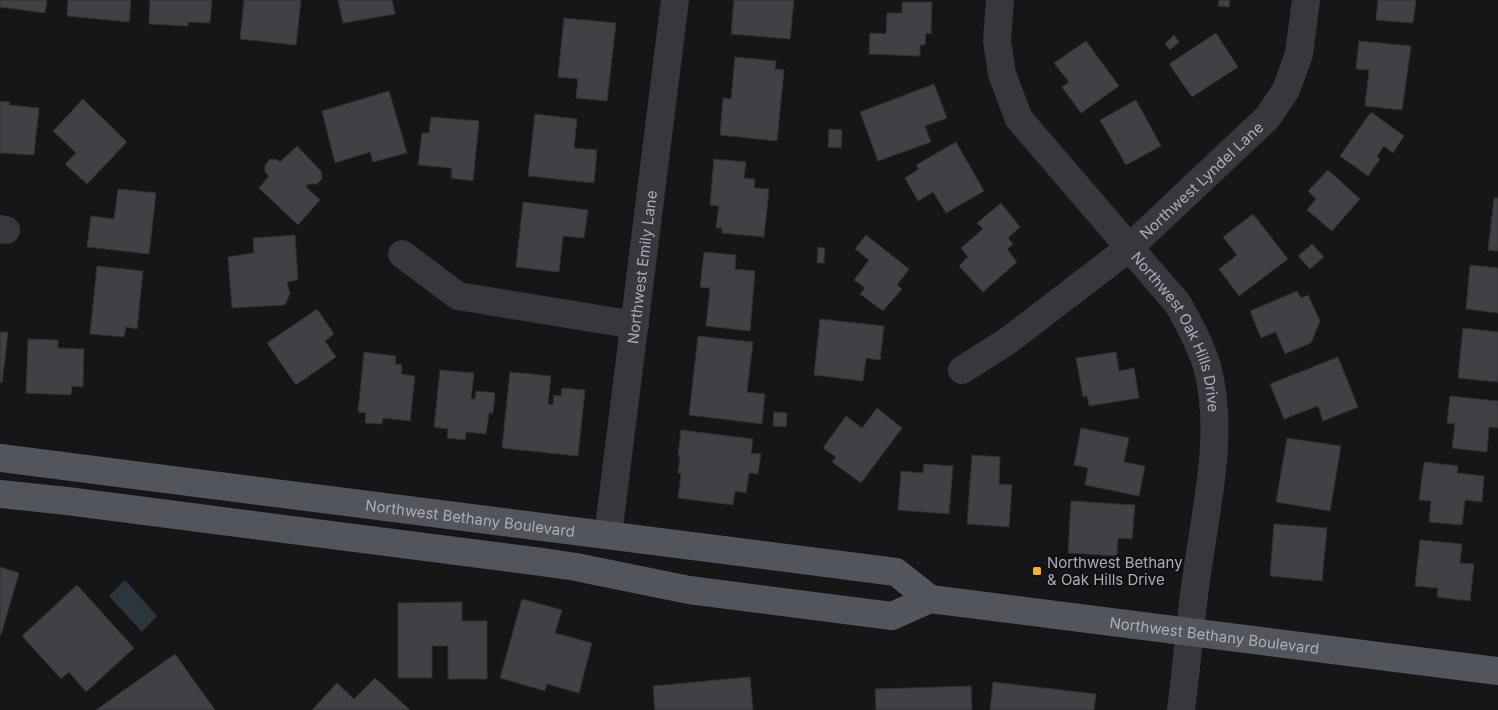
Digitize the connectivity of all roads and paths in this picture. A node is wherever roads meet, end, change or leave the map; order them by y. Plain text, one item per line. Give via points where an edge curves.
1 (675, 0) edge
2 (1000, 0) edge
3 (1306, 0) edge
4 (1129, 248) junction
5 (402, 254) dead end
6 (635, 325) junction
7 (962, 370) dead end
8 (0, 458) edge
9 (0, 494) edge
10 (608, 535) junction
11 (930, 599) junction
12 (1190, 633) junction
13 (1498, 671) edge
14 (1181, 710) edge

1 - 6 street, Northwest Emily Lane
2 - 4 street, Northwest Oak Hills Drive via 997,40 1002,74 1019,119
3 - 4 street, Northwest Lyndel Lane via 1299,54 1286,90 1267,118
4 - 7 street, Northwest Lyndel Lane via 1009,340
4 - 12 street, Northwest Oak Hills Drive via 1178,304 1194,332 1213,397 1212,464
5 - 6 street via 458,296
6 - 10 street, Northwest Emily Lane
8 - 10 main road, Northwest Bethany Boulevard
9 - 11 main road via 542,562 689,590 892,616
10 - 11 main road, Northwest Bethany Boulevard via 896,572
11 - 12 main road, Northwest Bethany Boulevard
12 - 13 main road, Northwest Bethany Boulevard
12 - 14 street, Northwest Oak Hills Drive

